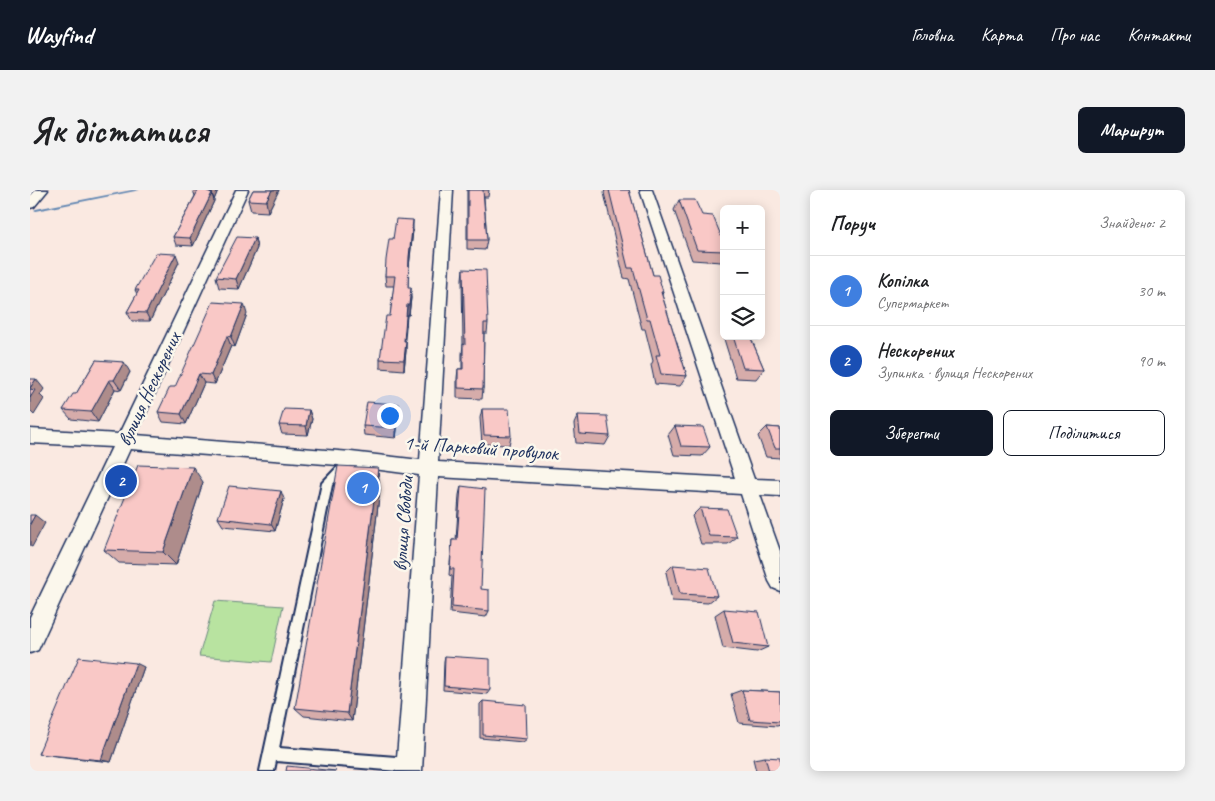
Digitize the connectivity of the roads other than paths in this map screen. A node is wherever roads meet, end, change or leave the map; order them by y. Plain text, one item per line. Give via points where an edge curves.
1 (42, 190) edge
2 (242, 190) edge
3 (447, 190) edge
4 (646, 190) edge
5 (30, 204) edge
6 (30, 436) edge
7 (124, 441) junction
8 (351, 459) junction
9 (429, 469) junction
10 (747, 486) junction
11 (780, 488) edge
12 (780, 581) edge
13 (30, 642) edge
14 (271, 754) junction
15 (409, 768) edge
16 (267, 771) edge

1 - 5 street
2 - 7 street, вулиця Нескорених
3 - 9 street, вулиця Свободи
4 - 10 street
6 - 7 street, 1-й Парковий провулок
7 - 8 street, 1-й Парковий провулок
7 - 13 street, вулиця Нескорених
8 - 9 street, 1-й Парковий провулок
8 - 14 lane via 327,483
9 - 10 street, 1-й Парковий провулок
9 - 15 street, вулиця Свободи
10 - 11 street, 1-й Парковий провулок
10 - 12 street
14 - 15 lane
14 - 16 lane

